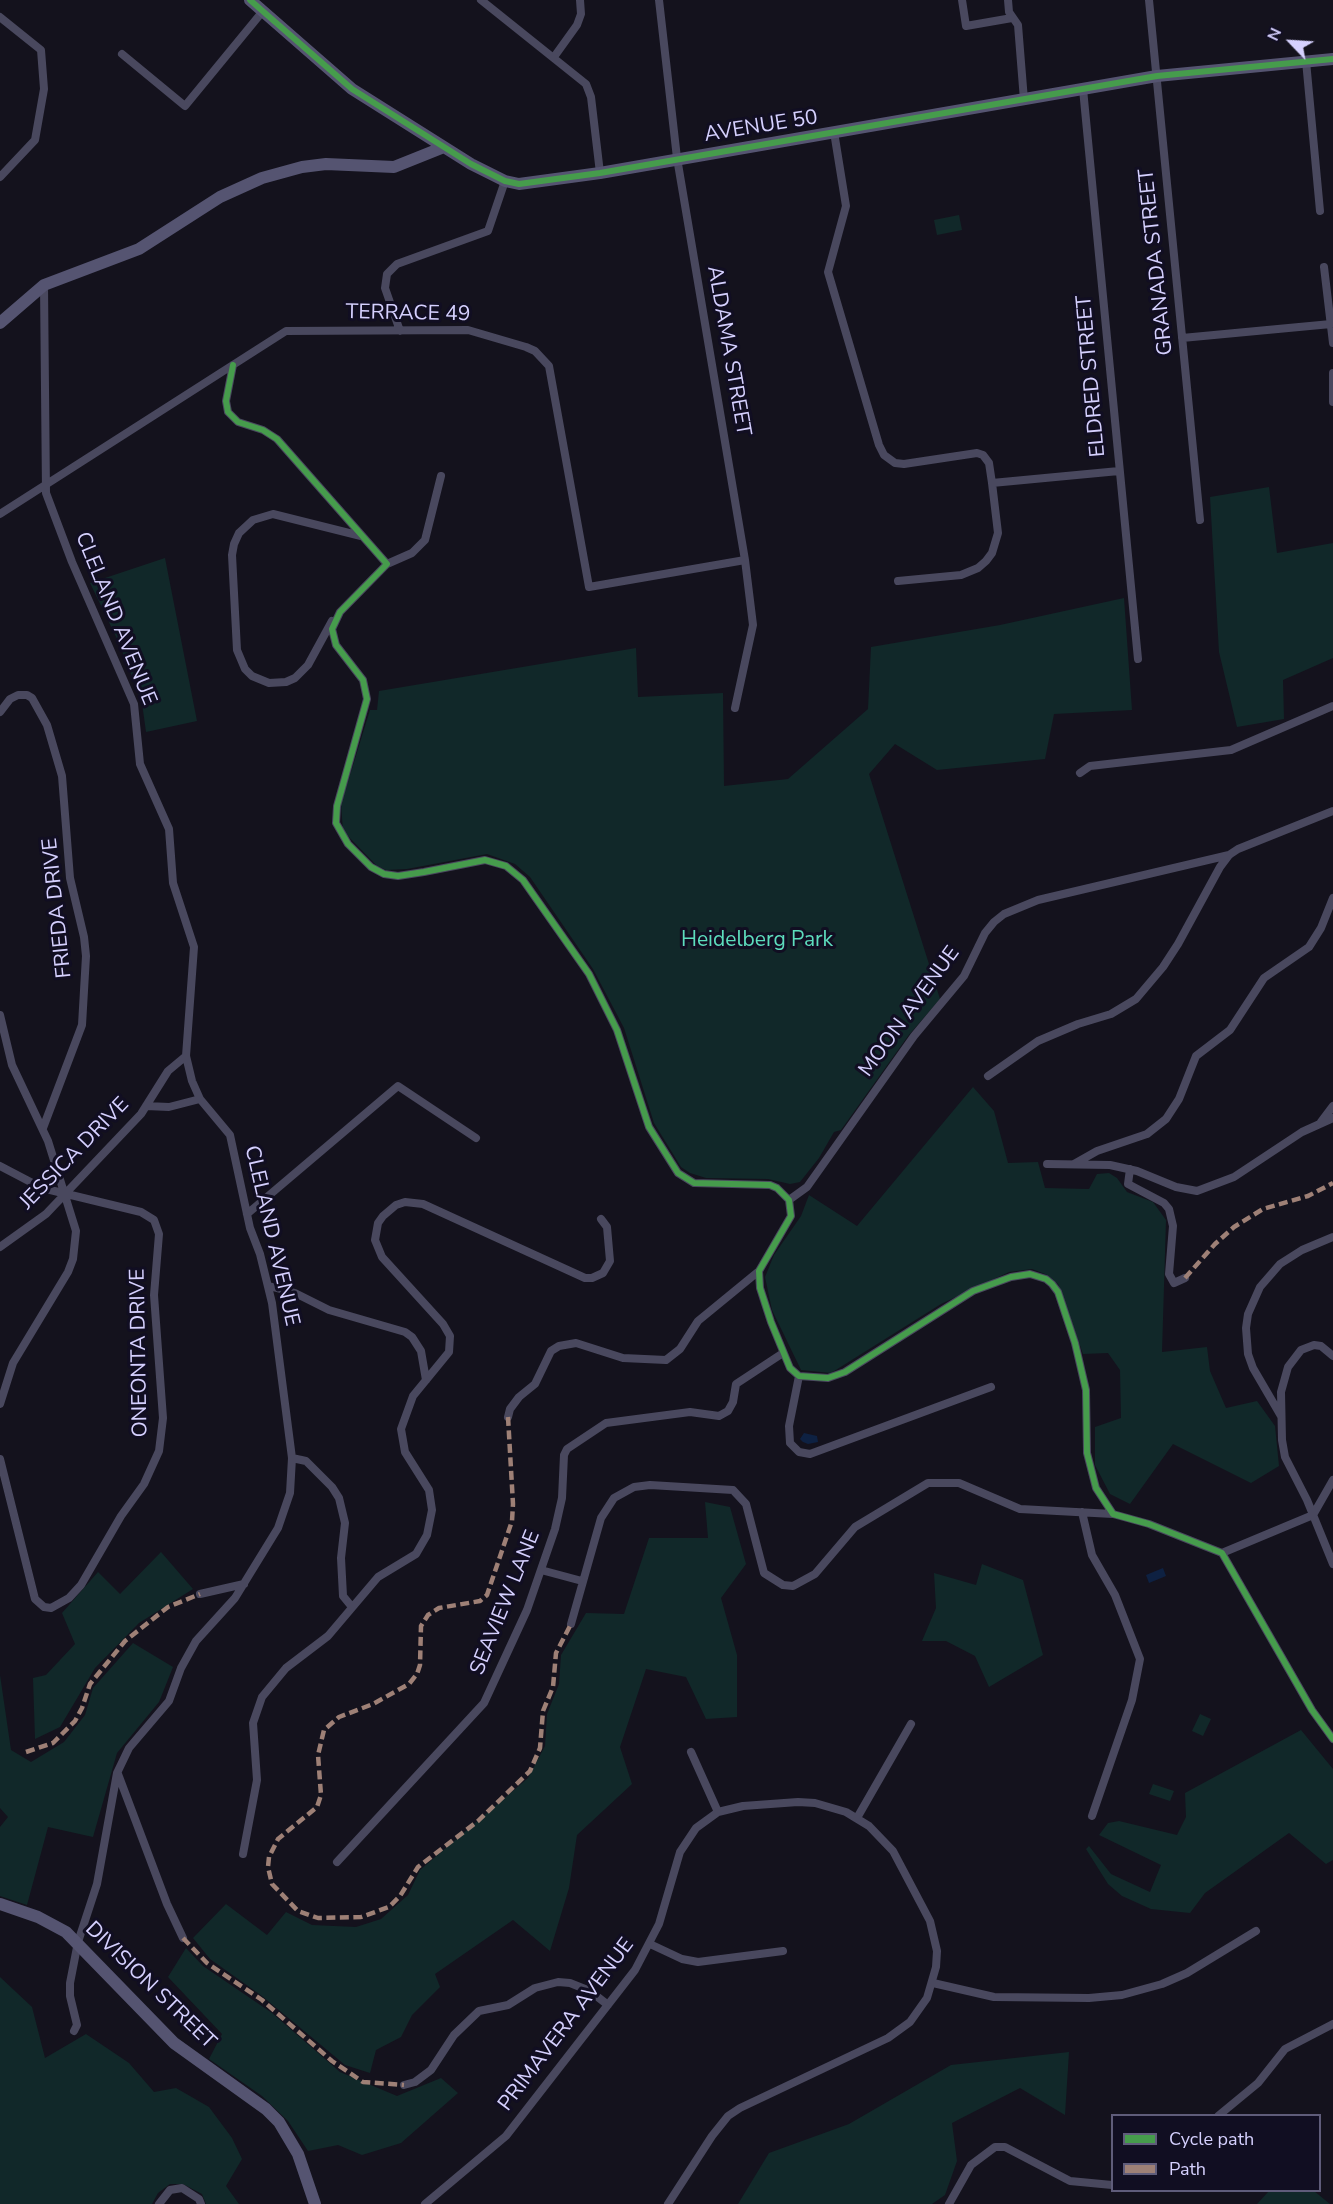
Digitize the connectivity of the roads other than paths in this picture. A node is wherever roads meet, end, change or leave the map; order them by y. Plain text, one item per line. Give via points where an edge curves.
1 (250, 0) edge
2 (481, 0) edge
3 (580, 0) edge
4 (659, 0) edge
5 (962, 0) edge
6 (1008, 0) edge
7 (1149, 0) edge
8 (263, 11) junction
9 (0, 17) edge
10 (1012, 18) junction
11 (122, 54) dead end
12 (554, 57) junction
13 (1333, 59) edge
14 (1306, 61) junction
15 (1156, 76) junction
16 (1083, 89) junction
17 (1024, 100) junction
18 (834, 132) junction
19 (444, 147) junction
20 (677, 158) junction
21 (600, 173) junction
22 (0, 177) edge
23 (505, 181) junction
24 (1320, 212) dead end
25 (1324, 267) dead end
26 (45, 285) junction
27 (0, 323) edge
28 (1330, 324) junction
29 (400, 330) junction
30 (1182, 338) junction
31 (1333, 343) edge
32 (233, 365) junction
33 (1333, 373) edge
34 (1333, 402) edge
35 (1119, 471) junction
36 (441, 476) dead end
37 (992, 483) junction
38 (46, 485) junction
39 (0, 514) edge
40 (1200, 520) dead end
41 (361, 536) junction
42 (745, 560) junction
43 (387, 564) junction
44 (898, 581) dead end
45 (340, 612) junction
46 (1138, 659) dead end
47 (1333, 706) edge
48 (735, 708) dead end
49 (0, 712) edge
50 (1080, 773) dead end
51 (1333, 811) edge
52 (1229, 855) junction
53 (1333, 898) edge
54 (0, 1015) edge
55 (186, 1056) junction
56 (988, 1076) dead end
57 (200, 1099) junction
58 (146, 1106) junction
59 (1333, 1106) edge
60 (1333, 1118) edge
61 (1320, 1123) junction
62 (43, 1128) junction
63 (476, 1138) dead end
64 (1047, 1164) dead end
65 (1074, 1164) junction
66 (0, 1166) edge
67 (1130, 1169) junction
68 (65, 1194) junction
69 (789, 1200) junction
70 (247, 1214) junction
71 (601, 1219) dead end
72 (1333, 1237) edge
73 (0, 1247) edge
74 (759, 1271) junction
75 (1185, 1278) dead end
76 (268, 1286) junction
77 (783, 1353) junction
78 (1333, 1356) edge
79 (799, 1376) junction
80 (426, 1380) junction
81 (991, 1386) dead end
82 (0, 1404) edge
83 (508, 1417) dead end
84 (1281, 1417) junction
85 (292, 1458) junction
86 (0, 1459) edge
87 (1333, 1480) edge
88 (1083, 1512) junction
89 (1113, 1514) junction
90 (1312, 1515) junction
91 (1222, 1553) junction
92 (1333, 1564) edge
93 (542, 1570) junction
94 (582, 1581) junction
95 (244, 1584) junction
96 (200, 1594) dead end
97 (352, 1607) junction
98 (571, 1624) dead end
99 (911, 1724) dead end
100 (1333, 1739) edge
101 (691, 1752) dead end
102 (117, 1773) junction
103 (718, 1812) junction
104 (1092, 1816) dead end
105 (857, 1818) junction
106 (243, 1854) dead end
107 (337, 1862) dead end
108 (0, 1904) edge
109 (1256, 1931) dead end
110 (183, 1938) dead end
111 (78, 1942) junction
112 (650, 1944) junction
113 (783, 1951) dead end
114 (933, 1983) junction
115 (608, 2005) junction
116 (1333, 2024) edge
117 (74, 2031) dead end
118 (404, 2085) dead end
119 (1219, 2114) edge
120 (1111, 2185) edge
121 (159, 2204) edge
122 (201, 2204) edge
123 (315, 2204) edge
124 (425, 2204) edge
125 (668, 2204) edge
126 (949, 2204) edge

1 - 8 street, AVENUE 50
2 - 12 street
3 - 12 street via 577,26
4 - 20 street, ALDAMA STREET
5 - 10 street via 966,26
6 - 10 street
7 - 15 street, GRANADA STREET
8 - 11 street via 185,106
8 - 19 street, AVENUE 50 via 352,89
9 - 22 street via 41,51 44,89 35,140
10 - 17 street via 1018,25
12 - 21 street via 586,84
13 - 14 street, AVENUE 50
14 - 15 street, AVENUE 50
14 - 24 street
15 - 16 street, AVENUE 50
15 - 30 street, GRANADA STREET
16 - 17 street, AVENUE 50
16 - 35 street, ELDRED STREET
17 - 18 street, AVENUE 50
18 - 20 street, AVENUE 50
18 - 37 street via 846,206 828,272 879,445 889,459 904,464 974,453 983,455 989,463
19 - 23 street, AVENUE 50
19 - 26 street via 394,167 326,164 262,178 220,197 139,249
20 - 21 street, AVENUE 50
20 - 42 street, ALDAMA STREET
21 - 23 street, AVENUE 50 via 538,183
23 - 29 street via 489,231 397,264 387,274 385,288
25 - 28 street
26 - 27 street
26 - 38 street, CLELAND AVENUE
28 - 30 street
28 - 31 street
29 - 32 street, TERRACE 49 via 286,331
29 - 42 street, TERRACE 49 via 468,330 526,347 543,358 553,375 589,586
30 - 40 street, GRANADA STREET
32 - 38 street, TERRACE 49
32 - 41 street via 226,401 228,412 238,422 263,430 277,440
33 - 34 street
35 - 37 street
35 - 46 street, ELDRED STREET
36 - 43 street via 425,540 412,553
37 - 44 street via 998,533 986,561 961,575
38 - 39 street, TERRACE 49
38 - 55 street, CLELAND AVENUE via 72,562 134,704 140,765 169,829 173,883 194,947
41 - 43 street
41 - 45 street via 273,514 252,520 234,544 237,650 252,676 278,684 295,678 308,665 321,637
42 - 48 street, ALDAMA STREET via 753,625
43 - 45 street
45 - 69 street via 334,621 333,637 363,680 367,699 337,806 336,823 348,844 384,874 424,872 485,860 496,861 516,873 589,974 617,1030 649,1127 678,1173 694,1183 770,1185
47 - 50 street via 1231,750 1090,766
49 - 62 street, FRIEDA DRIVE via 10,699 27,695 38,707 53,741 62,776 70,878 86,956 82,1025
51 - 52 street, MOON AVENUE
52 - 56 street via 1173,952 1136,999 1111,1014 1038,1041
52 - 69 street, MOON AVENUE via 1038,900 1004,914 985,933 964,976 914,1036 807,1186
53 - 65 street via 1309,947 1264,978 1230,1030 1196,1056 1179,1099 1166,1119 1147,1134 1097,1151
54 - 62 street via 12,1065
55 - 57 street, CLELAND AVENUE
55 - 58 street, JESSICA DRIVE via 168,1071
57 - 58 street, JESSICA DRIVE via 168,1107
57 - 70 street, CLELAND AVENUE via 230,1136
58 - 68 street, JESSICA DRIVE
59 - 61 street
60 - 61 street
61 - 67 street via 1269,1152 1234,1178 1208,1189 1186,1190
62 - 68 street
63 - 70 street via 398,1086
64 - 65 street
65 - 67 street
66 - 68 street, ONEONTA DRIVE via 42,1188
67 - 75 street via 1128,1184 1169,1209 1173,1226 1169,1274 1174,1283
68 - 73 street, JESSICA DRIVE via 46,1214
68 - 82 street via 76,1231 73,1259 13,1364
68 - 86 street, ONEONTA DRIVE via 141,1212 158,1227 154,1295 162,1433 153,1468 92,1570 57,1607 44,1608 35,1599
69 - 74 street via 791,1216
70 - 76 street, CLELAND AVENUE
71 - 80 street via 607,1227 610,1261 603,1273 585,1278 423,1204 405,1202 389,1209 376,1231 377,1249 450,1336 445,1359
72 - 84 street via 1280,1264 1260,1287 1248,1314 1248,1354
74 - 77 street via 760,1288
74 - 83 street via 698,1321 680,1349 666,1359 623,1358 576,1342 551,1351 535,1384 519,1397
76 - 80 street via 295,1293 329,1310 405,1332 418,1343
76 - 85 street, CLELAND AVENUE
77 - 79 street
77 - 93 street, SEAVIEW LANE via 736,1384 733,1402 719,1416 690,1412 606,1423 567,1449 562,1498
78 - 84 street via 1327,1349 1314,1345 1295,1356 1283,1381
79 - 81 street via 789,1426 790,1443 799,1452 810,1454
79 - 89 street via 828,1378 845,1372 973,1291 1011,1277 1030,1275 1046,1279 1058,1292 1086,1390 1090,1473
80 - 97 street via 407,1407 401,1429 405,1452 429,1490 432,1510 427,1535 416,1554 378,1577
84 - 90 street via 1285,1456
85 - 95 street, CLELAND AVENUE via 285,1510
85 - 97 street via 306,1461 339,1498 345,1523 341,1558 343,1596
87 - 90 street
88 - 89 street
88 - 94 street via 1020,1509 958,1483 928,1483 855,1527 815,1574 793,1586 783,1585 764,1573 746,1504 733,1490 634,1487 614,1498 606,1508
88 - 104 street via 1092,1555 1115,1595 1140,1659 1132,1700
89 - 91 street
90 - 91 street
90 - 92 street
91 - 100 street via 1312,1710
93 - 94 street
93 - 107 street, SEAVIEW LANE via 484,1702
94 - 98 street
95 - 96 street
95 - 102 street, CLELAND AVENUE via 196,1641 169,1701 129,1748
97 - 106 street via 320,1643 278,1676 255,1710 257,1780
99 - 105 street
101 - 103 street
102 - 110 street
102 - 111 street, CLELAND AVENUE via 97,1884
103 - 105 street, PRIMAVERA AVENUE via 798,1802 831,1807
103 - 112 street, PRIMAVERA AVENUE via 696,1828 680,1852
105 - 114 street, PRIMAVERA AVENUE via 894,1851 930,1921 937,1951
108 - 111 street, DIVISION STREET via 53,1924
109 - 114 street via 1187,1973 1122,1995 994,1997
111 - 117 street, CLELAND AVENUE via 70,1996 77,2025
111 - 123 street, DIVISION STREET via 174,2043 279,2122 298,2154
112 - 113 street via 698,1962
112 - 115 street, PRIMAVERA AVENUE
114 - 125 street, PRIMAVERA AVENUE via 919,2011 900,2030 728,2116
115 - 118 street via 590,1991 570,1983 535,1988 508,2005 479,2011 453,2035 431,2070
115 - 124 street, PRIMAVERA AVENUE via 506,2136
116 - 119 street via 1285,2049 1258,2083
120 - 126 street via 1071,2181 1005,2147 995,2147 971,2165
121 - 122 street via 170,2190 182,2188

